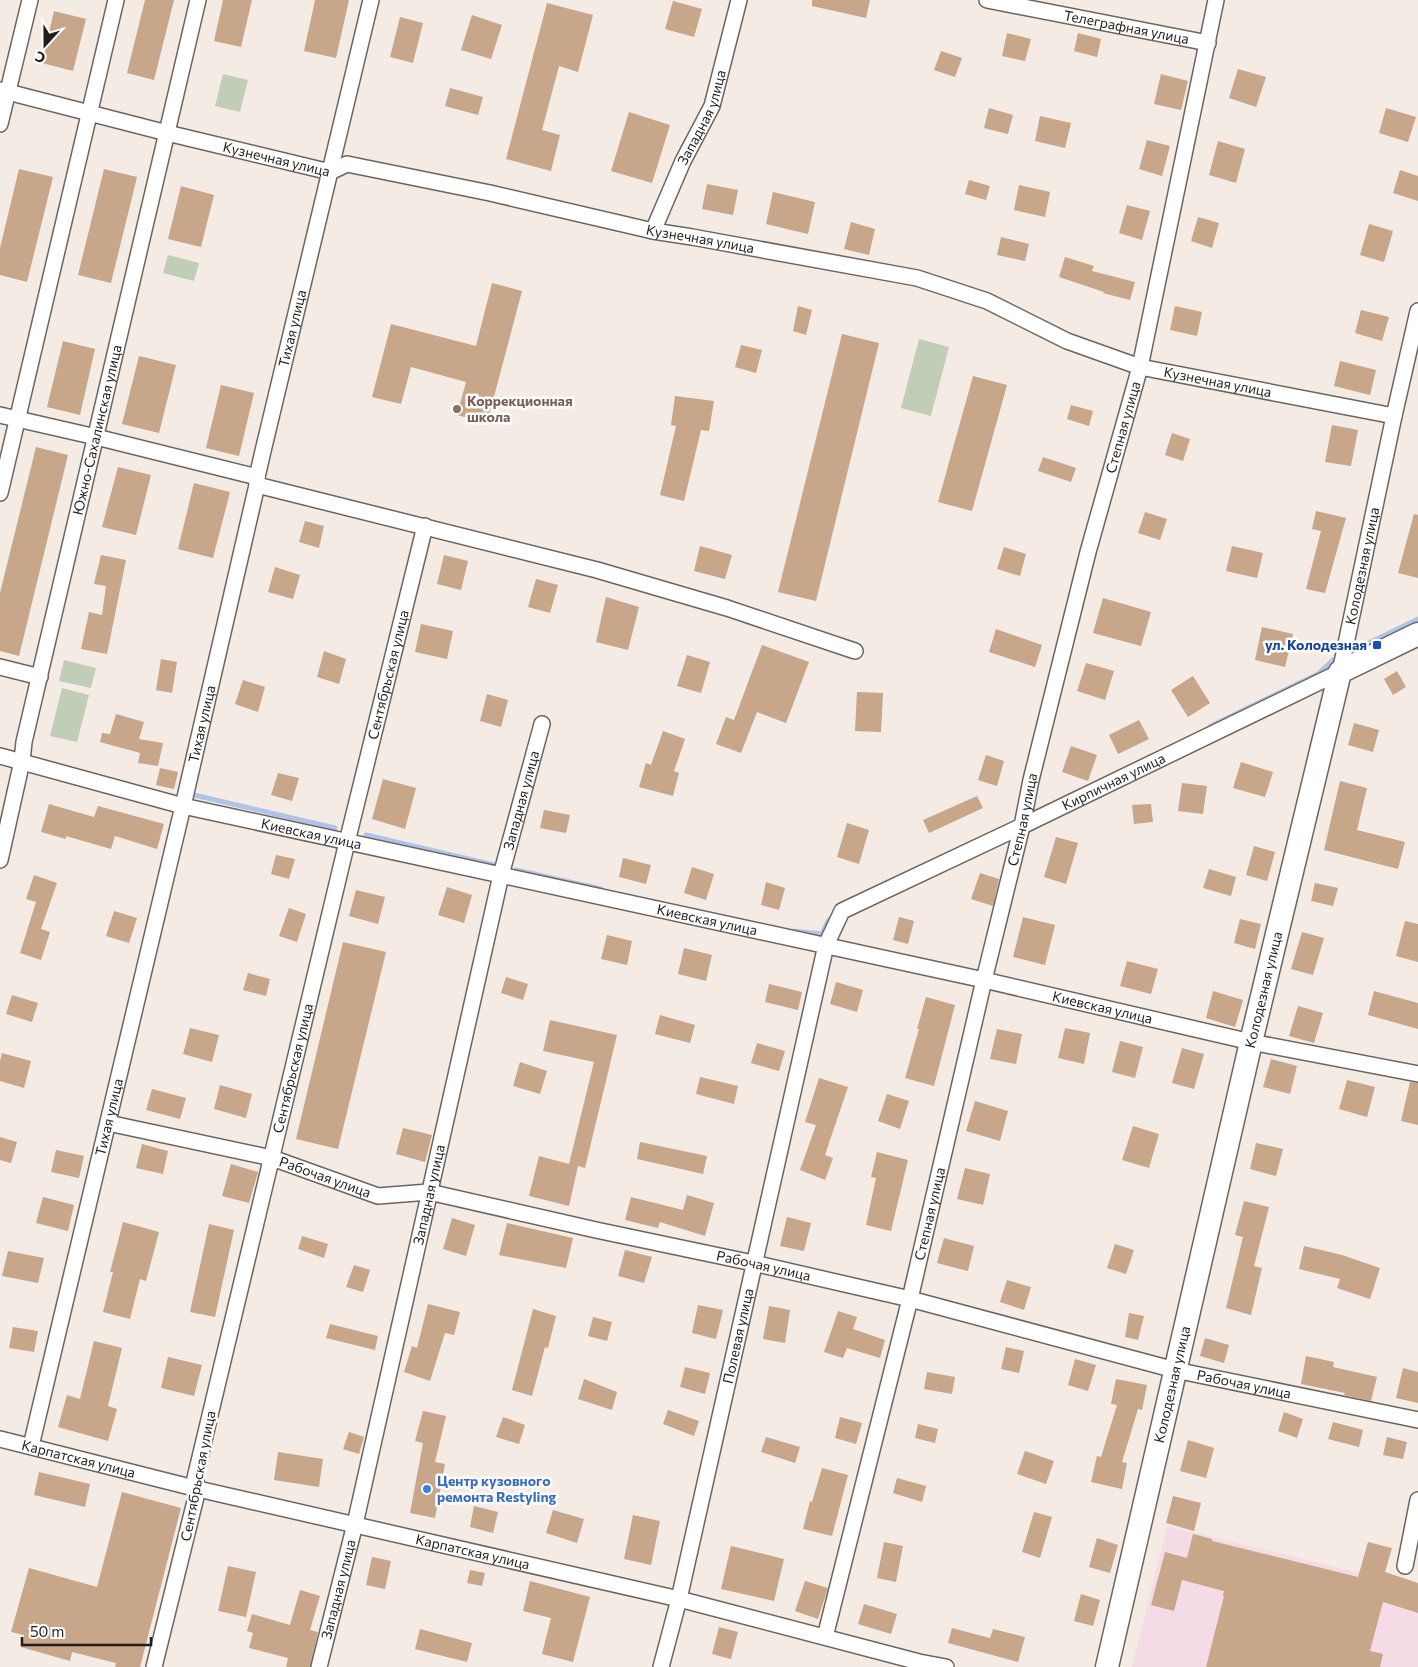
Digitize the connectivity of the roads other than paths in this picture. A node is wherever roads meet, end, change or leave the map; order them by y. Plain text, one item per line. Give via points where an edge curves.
1 (30, 0) edge
2 (116, 0) edge
3 (198, 0) edge
4 (370, 0) edge
5 (739, 0) edge
6 (987, 0) edge
7 (1216, 0) edge
8 (1208, 43) junction
9 (4, 91) edge
10 (90, 113) junction
11 (0, 124) edge
12 (167, 133) junction
13 (330, 172) junction
14 (653, 231) junction
15 (1418, 312) edge
16 (1140, 367) junction
17 (0, 416) edge
18 (1394, 416) junction
19 (18, 420) junction
20 (96, 437) junction
21 (257, 481) junction
22 (0, 493) edge
23 (425, 526) junction
24 (1418, 634) edge
25 (855, 651) dead end
26 (0, 667) edge
27 (1340, 672) junction
28 (40, 677) junction
29 (542, 724) dead end
30 (0, 756) edge
31 (22, 761) junction
32 (183, 806) junction
33 (1022, 826) junction
34 (347, 842) junction
35 (0, 860) edge
36 (501, 875) junction
37 (826, 945) junction
38 (984, 980) junction
39 (1251, 1042) junction
40 (1418, 1074) edge
41 (108, 1123) junction
42 (272, 1158) junction
43 (429, 1192) junction
44 (753, 1263) junction
45 (910, 1299) junction
46 (1175, 1370) junction
47 (1418, 1420) edge
48 (0, 1439) edge
49 (31, 1446) junction
50 (198, 1488) junction
51 (1418, 1500) edge
52 (354, 1524) junction
53 (1405, 1566) dead end
54 (679, 1599) junction
55 (825, 1637) junction
56 (154, 1667) edge
57 (319, 1667) edge
58 (662, 1667) edge
59 (946, 1667) edge
60 (1107, 1667) edge

1 - 9 street
2 - 10 street
3 - 12 street, Южно-Сахалинская улица
4 - 13 street, Тихая улица
5 - 14 street, Западная улица via 712,106
6 - 8 street, Телеграфная улица
7 - 8 street, Степная улица
8 - 16 street, Степная улица
9 - 10 street, Кузнечная улица
9 - 11 street
10 - 12 street, Кузнечная улица
10 - 19 street
12 - 13 street, Кузнечная улица
12 - 20 street, Южно-Сахалинская улица
13 - 14 street, Кузнечная улица via 346,164
13 - 21 street, Тихая улица
14 - 16 street, Кузнечная улица via 917,278 987,301 1067,341
15 - 18 street, Колодезная улица
16 - 18 street, Кузнечная улица
16 - 33 street, Степная улица via 1088,552
17 - 19 street
18 - 27 street, Колодезная улица
19 - 20 street
19 - 22 street
20 - 21 street
20 - 28 street, Южно-Сахалинская улица
21 - 23 street
21 - 32 street, Тихая улица
23 - 25 street via 727,608
23 - 34 street, Сентябрьская улица
24 - 27 street, Кирпичная улица
26 - 28 street
27 - 33 street, Кирпичная улица
27 - 39 street, Колодезная улица
28 - 31 street, Южно-Сахалинская улица
29 - 36 street, Западная улица
30 - 31 street, Киевская улица
31 - 32 street, Киевская улица
31 - 35 street, Южно-Сахалинская улица
32 - 34 street, Киевская улица
32 - 41 street, Тихая улица
33 - 37 street, Кирпичная улица via 842,911
33 - 38 street, Степная улица
34 - 36 street, Киевская улица
34 - 42 street, Сентябрьская улица
36 - 37 street, Киевская улица
36 - 43 street, Западная улица
37 - 38 street, Киевская улица
37 - 44 street, Полевая улица
38 - 39 street, Киевская улица
38 - 45 street, Степная улица
39 - 40 street, Киевская улица
39 - 46 street, Колодезная улица
41 - 42 street, Рабочая улица
41 - 49 street, Тихая улица
42 - 43 street, Рабочая улица via 378,1196
42 - 50 street, Сентябрьская улица via 194,1478
43 - 44 street, Рабочая улица
43 - 52 street, Западная улица
44 - 45 street, Рабочая улица
44 - 54 street, Полевая улица
45 - 46 street, Рабочая улица
45 - 55 street, Степная улица
46 - 47 street, Рабочая улица
46 - 60 street, Колодезная улица
48 - 49 street, Карпатская улица
49 - 50 street, Карпатская улица
50 - 52 street, Карпатская улица
50 - 56 street, Сентябрьская улица
51 - 53 street
52 - 54 street, Карпатская улица
52 - 57 street, Западная улица
54 - 55 street, Карпатская улица
54 - 58 street, Полевая улица
55 - 59 street, Карпатская улица

